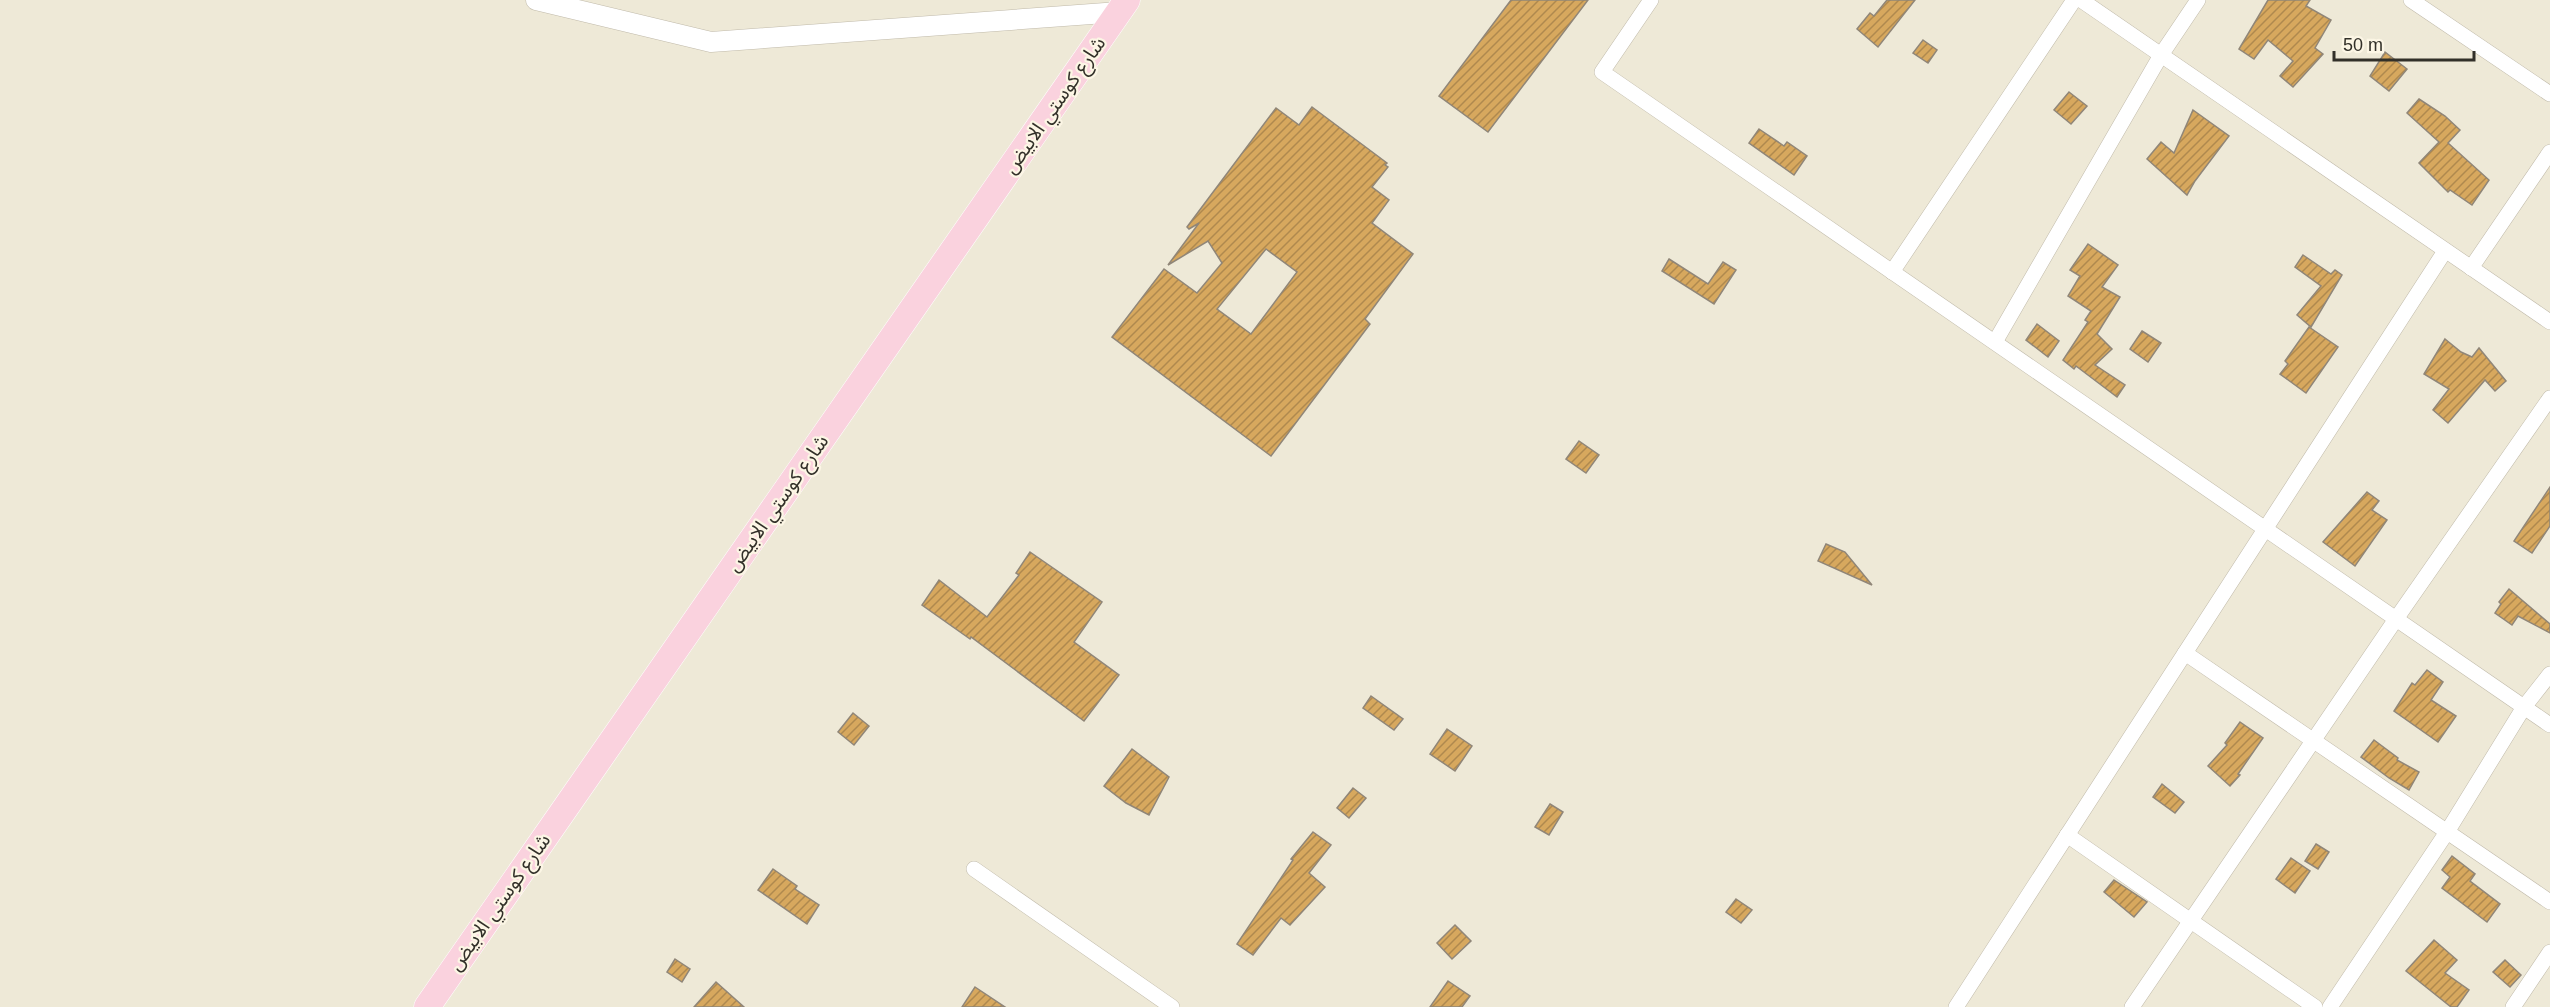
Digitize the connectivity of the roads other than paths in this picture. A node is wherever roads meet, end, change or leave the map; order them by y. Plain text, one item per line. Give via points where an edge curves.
1 (536, 0) edge
2 (1651, 0) edge
3 (2074, 0) edge
4 (2081, 0) edge
5 (2198, 0) edge
6 (2411, 0) edge
7 (1123, 6) edge
8 (2161, 55) junction
9 (2550, 94) edge
10 (2550, 152) edge
11 (2445, 250) junction
12 (2470, 268) junction
13 (1892, 272) junction
14 (2550, 322) edge
15 (1995, 342) junction
16 (2550, 398) edge
17 (2265, 528) junction
18 (2396, 619) junction
19 (2185, 653) junction
20 (2550, 674) edge
21 (2524, 707) junction
22 (2550, 725) edge
23 (2313, 741) junction
24 (2447, 832) junction
25 (2067, 835) junction
26 (974, 869) dead end
27 (2550, 902) edge
28 (2190, 921) junction
29 (2550, 952) edge
30 (427, 1007) edge
31 (1172, 1007) edge
32 (1956, 1007) edge
33 (2132, 1007) edge
34 (2315, 1007) edge
35 (2330, 1007) edge
36 (2513, 1007) edge

1 - 7 street via 711,42
2 - 13 street via 1602,72
3 - 13 street
4 - 8 street
5 - 8 street
6 - 9 street
7 - 30 highway, شارع كوستي الابيض
8 - 11 street
8 - 15 street
10 - 12 street
11 - 12 street
11 - 17 street
12 - 14 street
13 - 15 street
15 - 17 street
16 - 18 street
17 - 18 street
17 - 19 street
18 - 21 street
18 - 23 street
19 - 23 street
19 - 25 street
20 - 21 street
21 - 22 street
21 - 24 street
23 - 24 street
23 - 28 street
24 - 27 street
24 - 35 street
25 - 28 street
25 - 32 street
26 - 31 street
28 - 33 street
28 - 34 street
29 - 36 street

